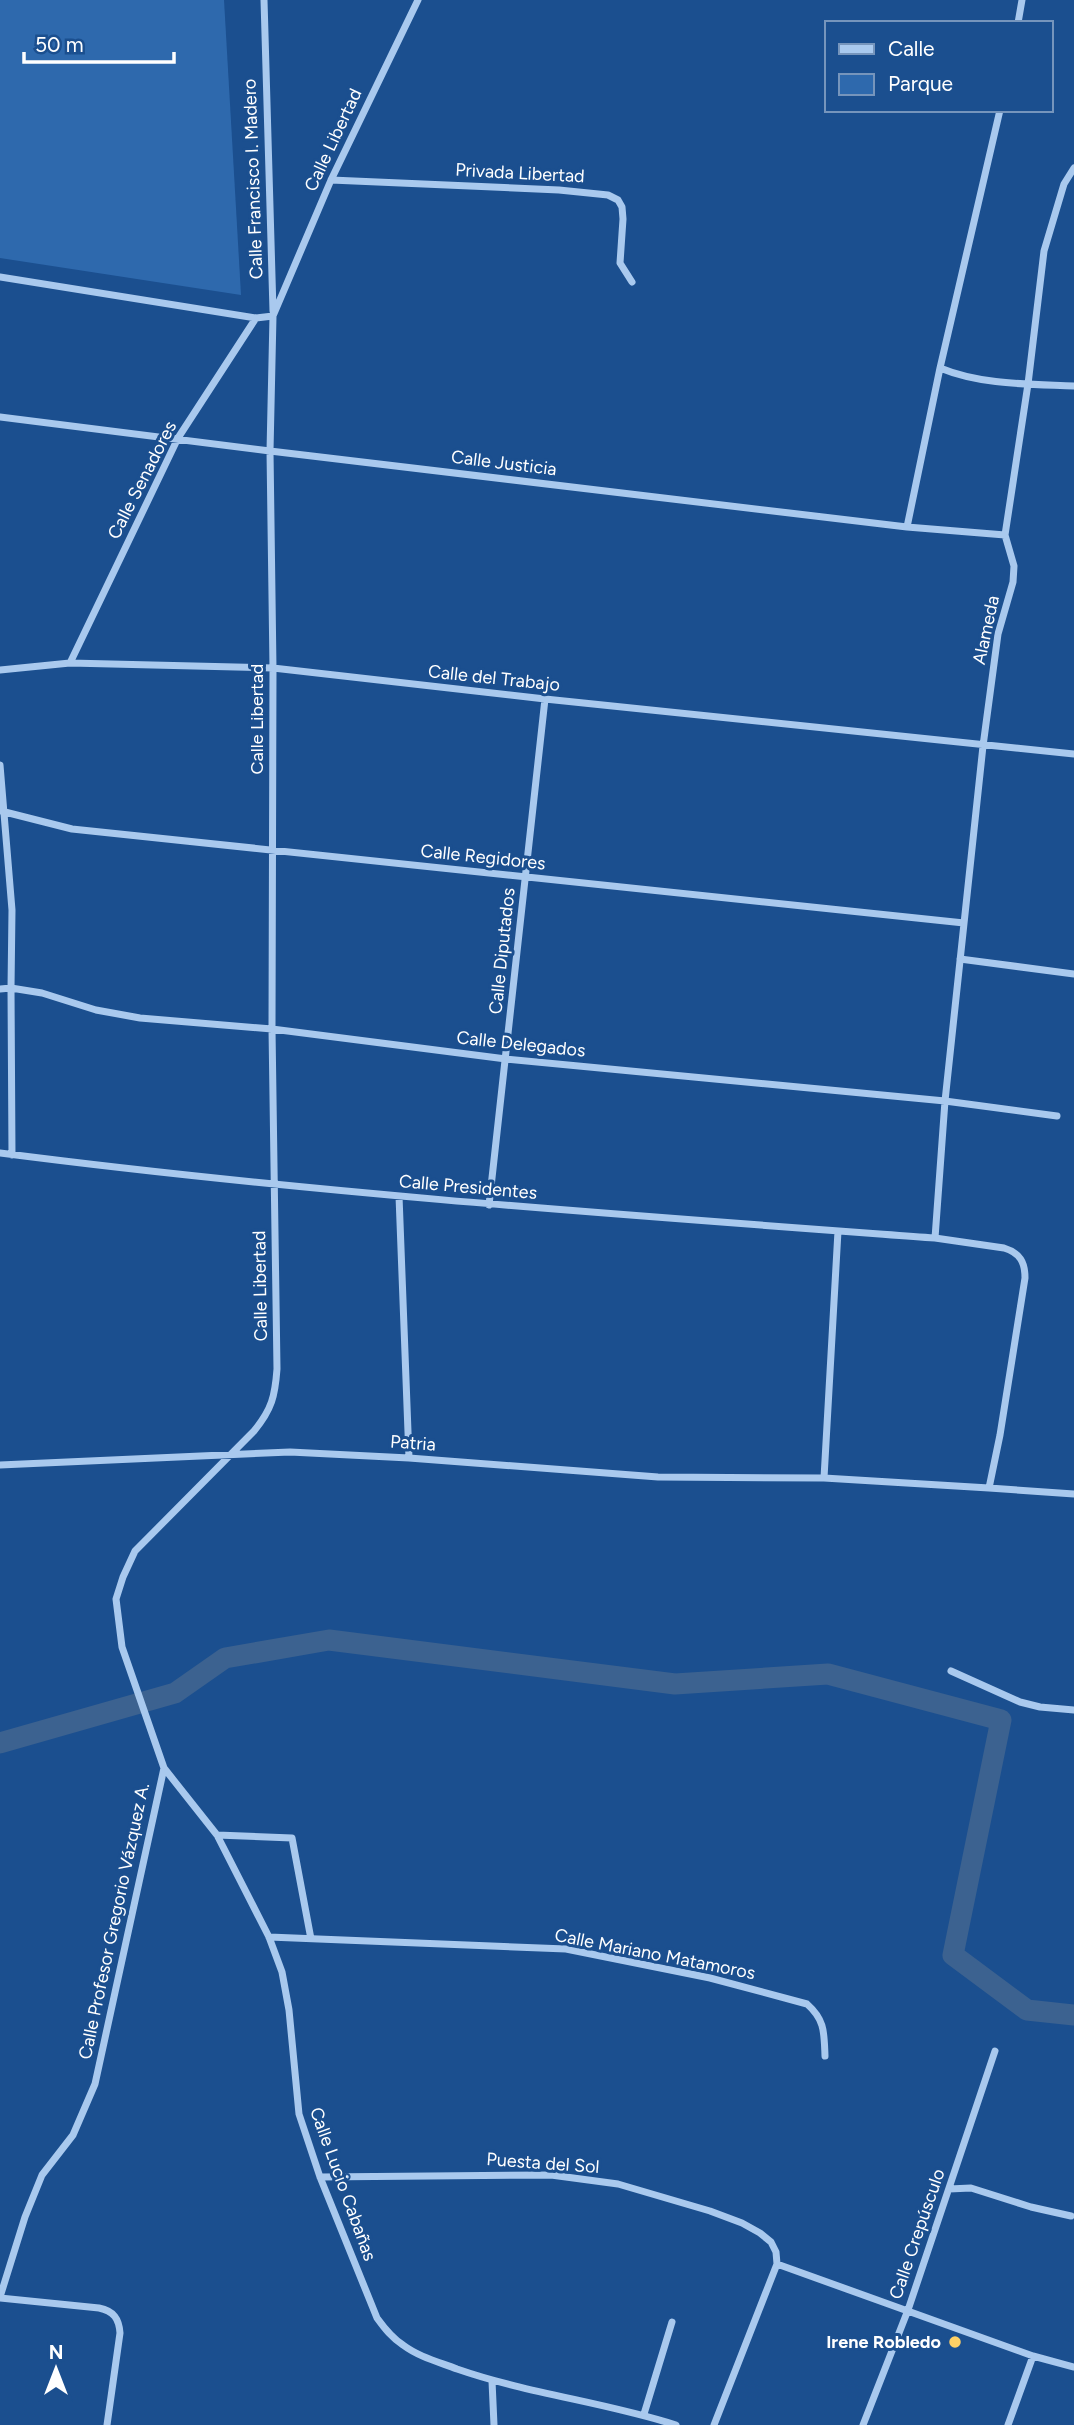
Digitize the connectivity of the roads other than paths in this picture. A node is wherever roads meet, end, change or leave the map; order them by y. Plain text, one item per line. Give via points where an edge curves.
1 (264, 0) edge
2 (418, 0) edge
3 (1021, 0) edge
4 (1018, 21) edge
5 (1000, 112) edge
6 (1074, 168) edge
7 (331, 180) junction
8 (0, 277) edge
9 (632, 282) dead end
10 (273, 316) junction
11 (256, 318) junction
12 (940, 368) junction
13 (1028, 384) junction
14 (1074, 386) edge
15 (0, 417) edge
16 (178, 438) junction
17 (270, 452) junction
18 (907, 527) junction
19 (1004, 535) junction
20 (69, 663) junction
21 (272, 668) junction
22 (0, 670) edge
23 (545, 699) junction
24 (983, 746) junction
25 (1074, 754) edge
26 (0, 765) edge
27 (2, 811) edge
28 (272, 849) junction
29 (526, 877) junction
30 (964, 923) junction
31 (960, 959) junction
32 (1074, 974) edge
33 (11, 988) junction
34 (0, 989) edge
35 (272, 1029) junction
36 (506, 1059) junction
37 (945, 1101) junction
38 (1057, 1116) dead end
39 (0, 1153) edge
40 (12, 1154) junction
41 (275, 1184) junction
42 (398, 1196) junction
43 (489, 1205) junction
44 (838, 1231) junction
45 (935, 1238) junction
46 (231, 1454) junction
47 (410, 1458) junction
48 (0, 1465) edge
49 (824, 1478) junction
50 (989, 1488) junction
51 (1074, 1494) edge
52 (951, 1671) dead end
53 (1074, 1710) edge
54 (164, 1769) junction
55 (217, 1835) junction
56 (270, 1937) junction
57 (312, 1938) junction
58 (995, 2051) dead end
59 (825, 2056) dead end
60 (320, 2177) junction
61 (949, 2189) junction
62 (1071, 2216) dead end
63 (777, 2264) junction
64 (0, 2298) edge
65 (908, 2310) junction
66 (672, 2322) dead end
67 (1033, 2356) junction
68 (1074, 2367) edge
69 (492, 2381) junction
70 (643, 2414) junction
71 (107, 2425) edge
72 (494, 2425) edge
73 (676, 2425) edge
74 (713, 2425) edge
75 (863, 2425) edge
76 (1008, 2425) edge

1 - 10 street, Calle Francisco I. Madero
2 - 7 street, Calle Libertad
3 - 4 street
5 - 12 street
6 - 13 street, Alameda via 1064,184 1044,251
7 - 9 street, Privada Libertad via 608,195 622,207 620,263
7 - 10 street, Calle Libertad
8 - 11 street
10 - 11 street
10 - 17 street, Calle Libertad
11 - 16 street, Calle Senadores
12 - 13 street via 960,376
12 - 18 street
13 - 14 street
13 - 19 street, Alameda
15 - 16 street, Calle Justicia
16 - 17 street, Calle Justicia
16 - 20 street, Calle Senadores
17 - 18 street, Calle Justicia
17 - 21 street, Calle Libertad
18 - 19 street, Calle Justicia
19 - 24 street, Alameda via 1014,566 1013,582 998,634
20 - 21 street, Calle del Trabajo
20 - 22 street, Calle del Trabajo
21 - 23 street, Calle del Trabajo
21 - 28 street, Calle Libertad
23 - 24 street, Calle del Trabajo
23 - 29 street, Calle Diputados
24 - 25 street, Calle del Trabajo
24 - 30 street, Alameda
26 - 27 street
27 - 28 street, Calle Regidores via 72,829
27 - 33 street via 12,910
28 - 29 street, Calle Regidores
28 - 35 street, Calle Libertad
29 - 30 street, Calle Regidores
29 - 36 street, Calle Diputados
30 - 31 street, Alameda
31 - 32 street
31 - 37 street, Alameda
33 - 34 street, Calle Delegados
33 - 35 street, Calle Delegados via 140,1018
33 - 40 street
35 - 36 street, Calle Delegados
35 - 41 street, Calle Libertad
36 - 37 street, Calle Delegados
36 - 43 street, Calle Diputados
37 - 38 street, Calle Delegados
37 - 45 street, Alameda
39 - 40 street, Calle Presidentes
40 - 41 street, Calle Presidentes
41 - 42 street, Calle Presidentes
41 - 46 street, Calle Libertad via 275,1395 267,1415
42 - 43 street, Calle Presidentes
42 - 47 street
43 - 44 street, Calle Presidentes
44 - 45 street, Calle Presidentes
44 - 49 street
45 - 50 street, Calle Presidentes via 1014,1251 1026,1267
46 - 47 street, Patria
46 - 48 street, Patria
46 - 54 street, Calle Profesor Gregorio Vázquez A. via 135,1551 116,1599 127,1661
47 - 49 street, Patria via 658,1477
49 - 50 street, Patria
50 - 51 street, Patria
52 - 53 street via 1020,1702
54 - 55 street, Calle Lucio Cabañas
54 - 64 street, Calle Profesor Gregorio Vázquez A. via 95,2084 73,2134 42,2175
55 - 56 street, Calle Lucio Cabañas
55 - 57 street via 292,1838
56 - 57 street, Calle Mariano Matamoros
56 - 60 street, Calle Lucio Cabañas via 289,2010 299,2114
57 - 59 street, Calle Mariano Matamoros via 566,1949 710,1978 807,2004 819,2014
58 - 61 street, Calle Crepúsculo
60 - 63 street, Puesta del Sol via 551,2175 618,2184 742,2223 771,2242
60 - 69 street, Calle Lucio Cabañas via 377,2318 388,2333 425,2357
61 - 62 street via 971,2188
61 - 65 street, Calle Crepúsculo
63 - 65 street
63 - 74 street
64 - 71 street via 99,2308 115,2316 120,2333
65 - 67 street
65 - 75 street, Calle Crepúsculo
66 - 70 street
67 - 68 street
67 - 76 street
69 - 70 street, Calle Lucio Cabañas
69 - 72 street
70 - 73 street, Calle Lucio Cabañas

